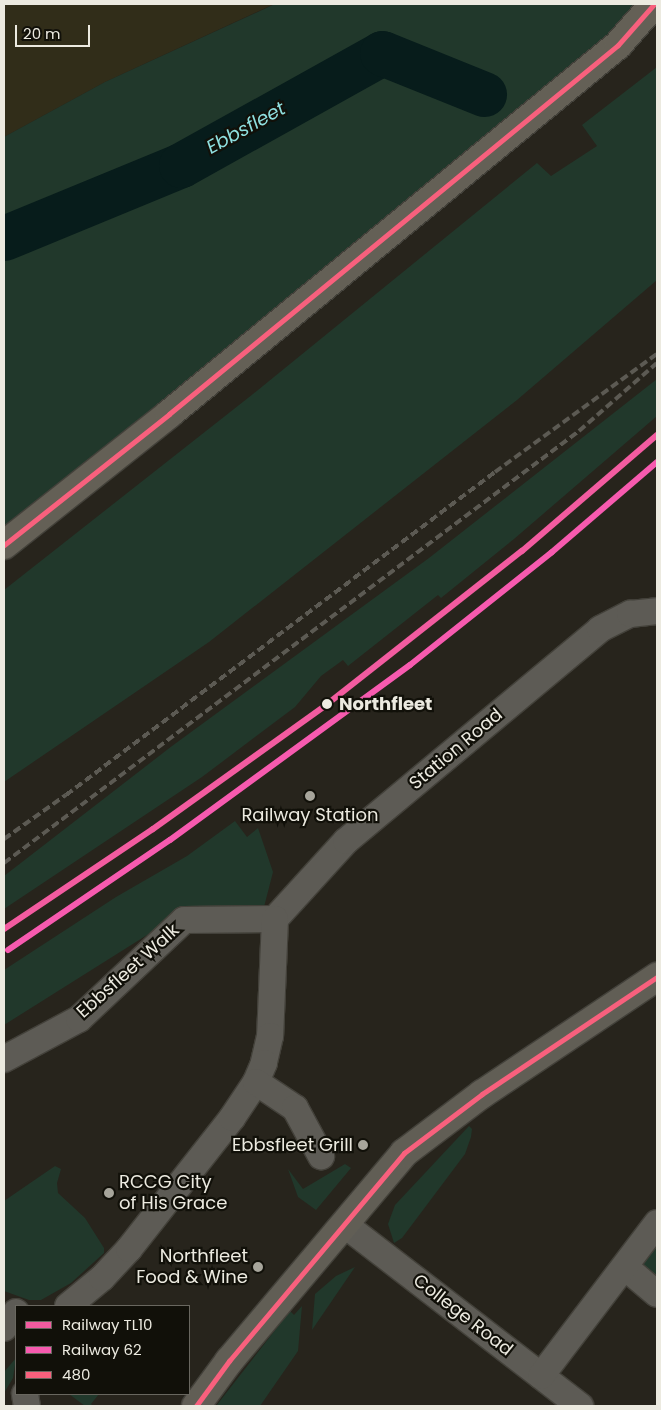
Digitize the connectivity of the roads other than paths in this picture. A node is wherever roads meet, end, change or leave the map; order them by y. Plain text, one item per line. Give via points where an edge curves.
1 (654, 4) edge
2 (657, 22) edge
3 (618, 45) junction
4 (4, 545) edge
5 (657, 611) edge
6 (275, 919) junction
7 (657, 976) edge
8 (4, 1059) edge
9 (256, 1082) junction
10 (321, 1156) dead end
11 (657, 1223) edge
12 (345, 1224) junction
13 (625, 1268) junction
14 (657, 1294) edge
15 (69, 1305) edge
16 (15, 1313) edge
17 (4, 1328) edge
18 (541, 1376) junction
19 (196, 1406) edge
20 (580, 1406) edge

1 - 3 main road
2 - 3 main road via 637,39
3 - 4 main road via 169,414
5 - 6 street, Station Road via 630,614 600,629 346,841
6 - 8 street, Ebbsfleet Walk via 184,920 79,1018
6 - 9 street via 270,1036
7 - 12 main road via 482,1094 404,1153
9 - 10 street via 293,1106
9 - 15 street via 232,1118 129,1249 102,1278
11 - 13 street
12 - 18 street, College Road
12 - 19 main road via 229,1361
13 - 14 street
13 - 18 street
16 - 17 street
18 - 20 street, College Road

